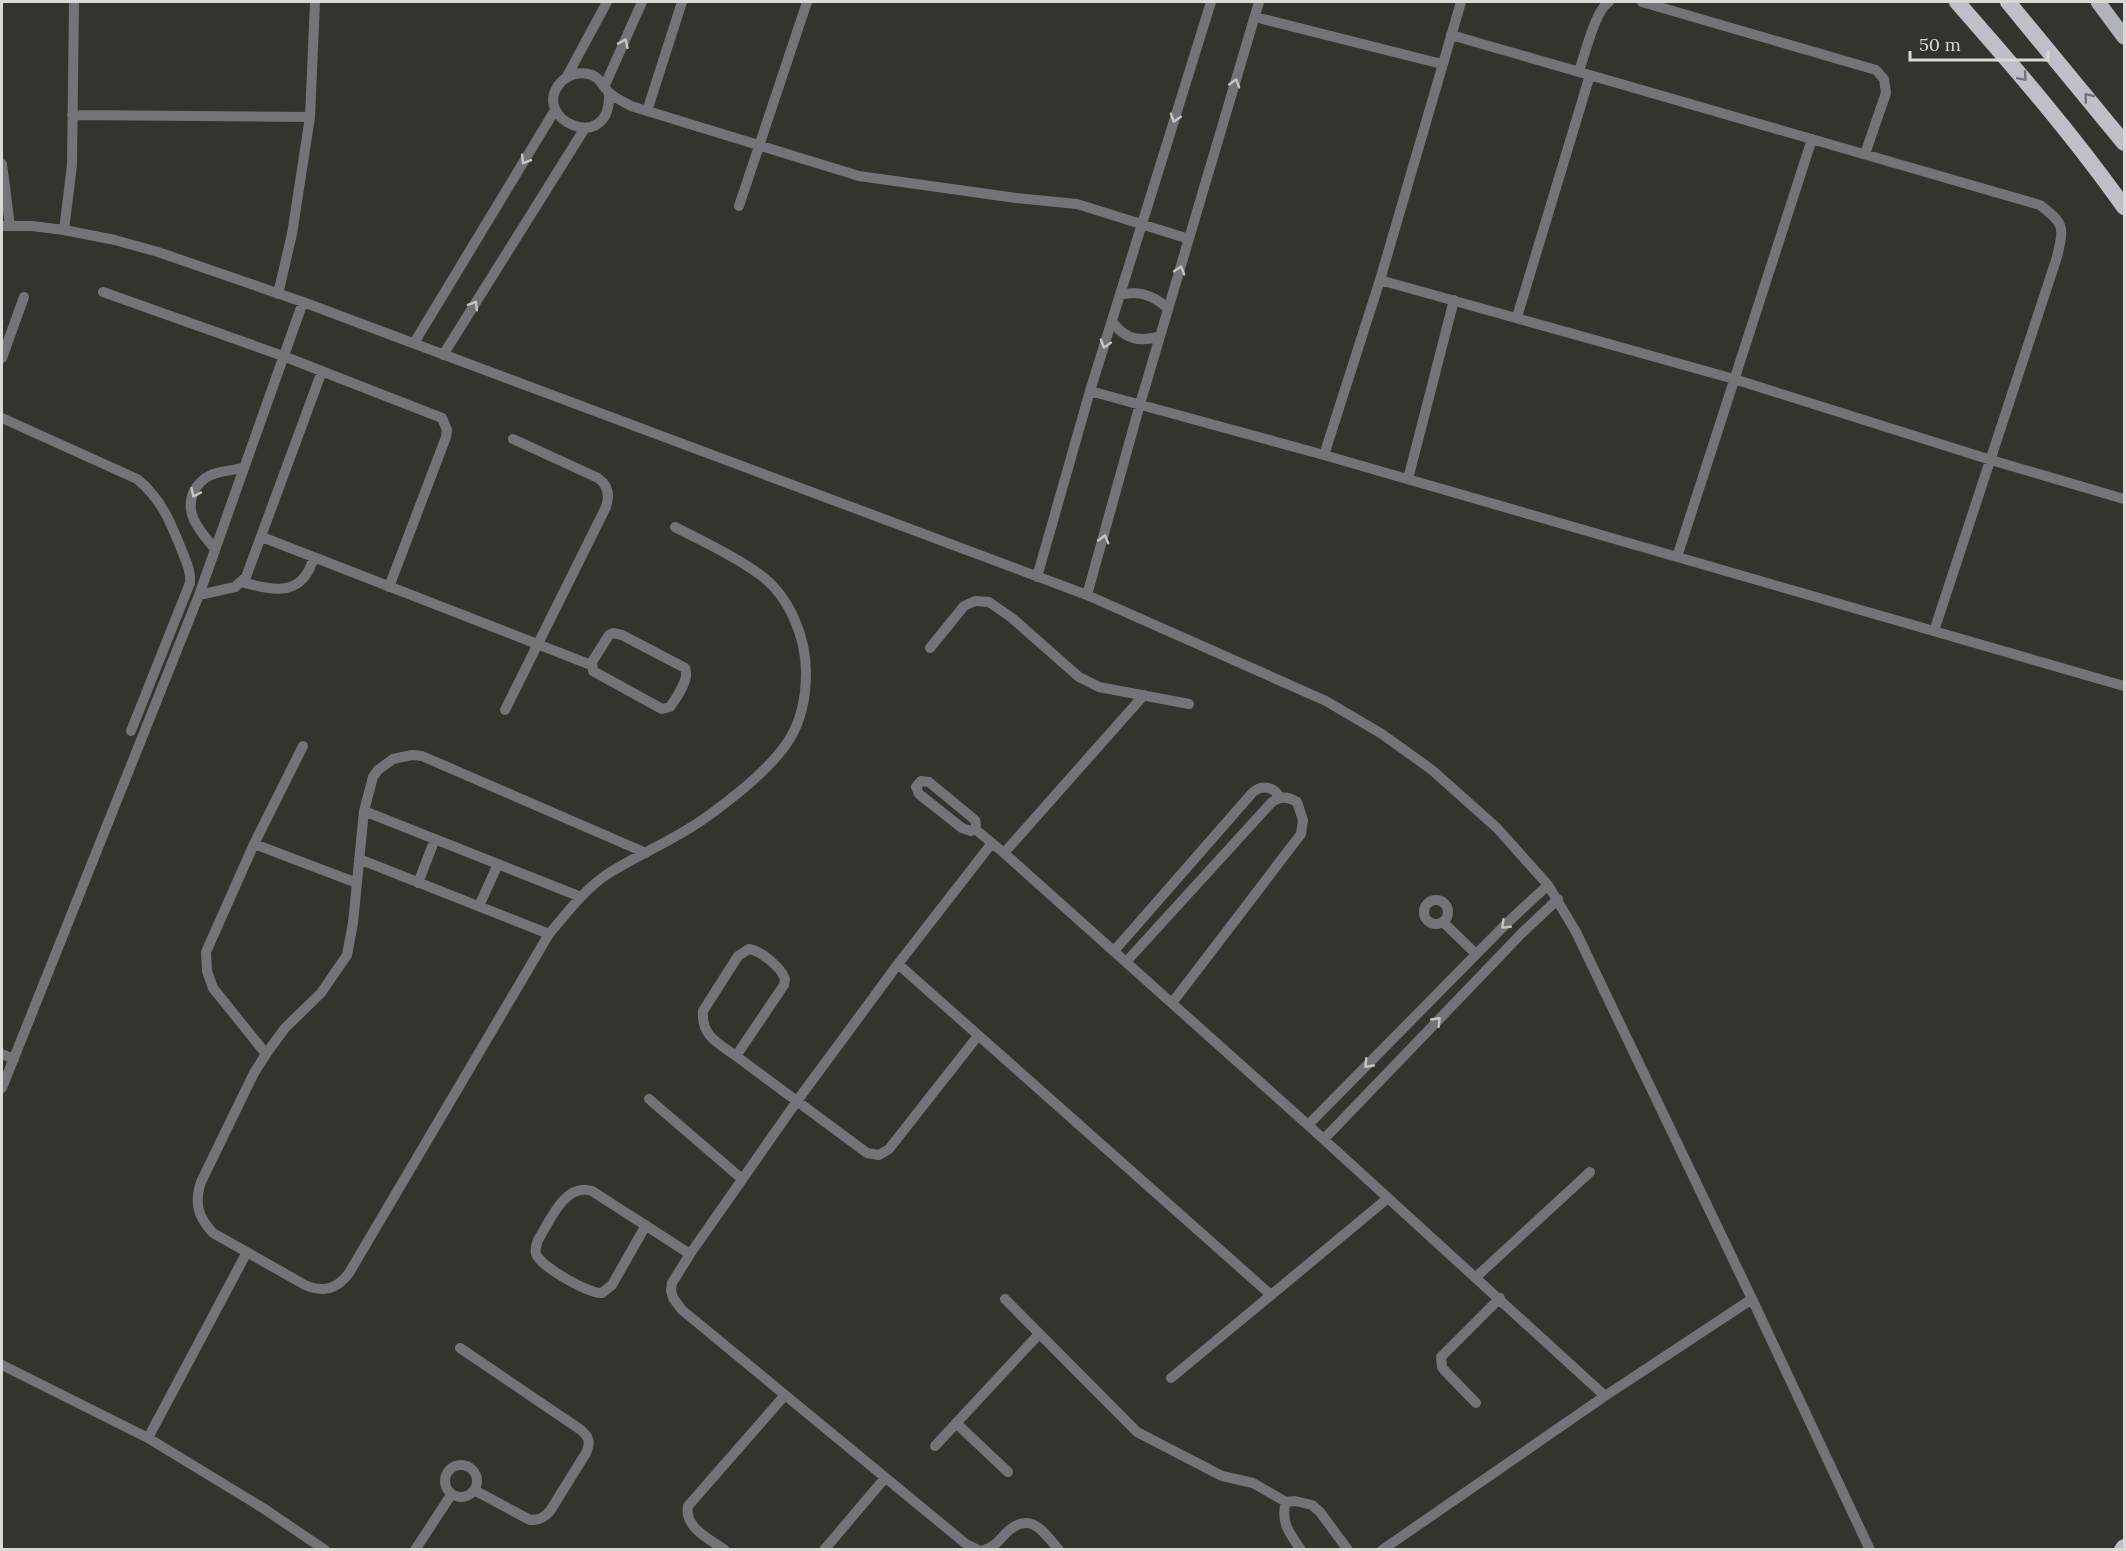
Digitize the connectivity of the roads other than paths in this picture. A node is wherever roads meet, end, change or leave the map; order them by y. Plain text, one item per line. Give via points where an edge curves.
1 (74, 2) edge
2 (315, 2) edge
3 (607, 2) edge
4 (642, 2) edge
5 (682, 2) edge
6 (807, 2) edge
7 (1210, 2) edge
8 (1259, 2) edge
9 (1461, 2) edge
10 (1609, 2) edge
11 (1642, 2) edge
12 (1957, 2) edge
13 (2008, 2) edge
14 (2098, 2) edge
15 (1254, 17) junction
16 (1451, 34) junction
17 (2124, 37) edge
18 (1442, 64) junction
19 (1579, 72) junction
20 (1590, 75) junction
21 (566, 78) junction
22 (607, 89) junction
23 (555, 110) junction
24 (647, 111) junction
25 (72, 115) junction
26 (310, 117) junction
27 (585, 128) junction
28 (1812, 139) junction
29 (2124, 142) edge
30 (760, 147) junction
31 (1865, 154) junction
32 (2, 165) edge
33 (739, 206) dead end
34 (2124, 207) edge
35 (1142, 224) junction
36 (6, 226) edge
37 (64, 230) junction
38 (1189, 239) junction
39 (1380, 280) junction
40 (103, 292) dead end
41 (278, 294) junction
42 (1120, 295) junction
43 (24, 297) dead end
44 (1454, 300) junction
45 (303, 302) junction
46 (1168, 309) junction
47 (1517, 317) junction
48 (1112, 321) junction
49 (1160, 336) junction
50 (414, 343) junction
51 (443, 355) junction
52 (283, 356) junction
53 (2, 358) edge
54 (322, 371) junction
55 (1734, 379) junction
56 (1090, 392) junction
57 (1140, 404) junction
58 (2, 418) edge
59 (513, 439) dead end
60 (1324, 455) junction
61 (1991, 460) junction
62 (244, 468) junction
63 (1408, 479) junction
64 (2124, 499) edge
65 (675, 527) dead end
66 (262, 537) junction
67 (215, 549) junction
68 (1677, 557) junction
69 (314, 558) junction
70 (1037, 577) junction
71 (241, 582) junction
72 (389, 587) junction
73 (199, 595) junction
74 (1087, 595) junction
75 (1934, 631) junction
76 (538, 645) junction
77 (930, 648) dead end
78 (591, 665) junction
79 (2124, 686) edge
80 (1144, 695) junction
81 (1189, 704) dead end
82 (505, 710) dead end
83 (131, 732) dead end
84 (303, 746) dead end
85 (1280, 798) junction
86 (364, 811) junction
87 (975, 829) junction
88 (435, 839) junction
89 (992, 843) junction
90 (254, 844) junction
91 (1204, 849) junction
92 (646, 853) junction
93 (1004, 853) junction
94 (359, 860) junction
95 (1218, 861) junction
96 (498, 864) junction
97 (418, 882) junction
98 (357, 883) junction
99 (1548, 885) junction
100 (580, 897) junction
101 (1558, 899) junction
102 (1160, 900) junction
103 (479, 906) junction
104 (1173, 911) junction
105 (1443, 922) dead end
106 (549, 934) junction
107 (1114, 951) junction
108 (1476, 954) junction
109 (1126, 962) junction
110 (898, 964) junction
111 (1172, 1003) junction
112 (977, 1036) junction
113 (2, 1054) edge
114 (266, 1054) junction
115 (736, 1056) junction
116 (14, 1059) junction
117 (2, 1088) edge
118 (650, 1099) dead end
119 (797, 1101) junction
120 (1308, 1125) junction
121 (1324, 1139) junction
122 (1590, 1172) dead end
123 (742, 1179) junction
124 (1389, 1198) junction
125 (646, 1225) junction
126 (247, 1252) junction
127 (690, 1254) junction
128 (1476, 1277) junction
129 (1271, 1295) junction
130 (1500, 1298) junction
131 (1005, 1299) dead end
132 (1752, 1299) junction
133 (1039, 1334) junction
134 (460, 1348) dead end
135 (2, 1365) edge
136 (1171, 1378) dead end
137 (785, 1395) junction
138 (1605, 1396) junction
139 (1476, 1403) dead end
140 (956, 1423) junction
141 (148, 1438) junction
142 (935, 1446) dead end
143 (1008, 1472) dead end
144 (885, 1478) junction
145 (474, 1490) junction
146 (451, 1495) junction
147 (1286, 1502) junction
148 (963, 1547) edge
149 (325, 1550) edge
150 (415, 1550) edge
151 (725, 1550) edge
152 (824, 1550) edge
153 (978, 1550) edge
154 (984, 1550) edge
155 (1059, 1550) edge
156 (1301, 1550) edge
157 (1348, 1550) edge
158 (1382, 1550) edge
159 (1870, 1550) edge

1 - 25 lane
2 - 26 lane
3 - 21 lane
22 -> 4 lane
5 - 24 lane
6 - 30 lane
7 -> 35 lane
8 - 15 lane
9 - 16 lane
10 - 19 lane via 1598,16
11 - 31 lane via 1876,70 1884,80 1886,93
12 -> 34 highway via 2034,90
29 -> 13 highway
14 - 17 main road
15 - 18 lane
38 -> 15 lane
16 - 18 lane
16 - 19 lane
18 - 39 lane
19 - 20 lane
20 - 28 lane
20 - 47 lane
21 - 22 lane via 587,74 597,77
21 - 23 lane via 556,91
22 - 24 lane via 631,106
22 - 27 lane via 609,106 604,118
23 - 27 lane via 567,124
23 -> 50 lane
24 - 30 lane
25 - 26 lane
25 - 37 lane via 72,165
26 - 41 lane via 292,234
51 -> 27 lane
28 - 31 lane
28 - 55 lane
30 - 33 lane
30 - 35 lane via 859,176 1077,204
31 - 61 lane via 2040,205 2057,217 2062,233 2057,256
32 - 36 lane
35 - 38 lane
35 - 42 lane
36 - 37 lane
37 - 41 lane via 158,252
46 -> 38 lane
39 - 44 lane
39 - 60 lane
40 - 52 lane
41 - 45 lane
42 - 46 lane via 1147,294
42 - 48 lane
43 - 53 lane
44 - 47 lane
44 - 63 lane
45 - 50 lane
45 - 52 lane
46 - 49 lane
47 - 55 lane
48 - 49 lane via 1133,339
48 -> 56 lane
49 - 57 lane
50 - 51 lane
51 - 70 lane
52 - 54 lane
52 - 62 lane
54 - 66 lane
54 - 72 lane via 437,415 445,423 446,437
55 - 61 lane
55 - 68 lane
56 - 57 lane
56 - 70 lane
57 - 60 lane
74 -> 57 lane
58 - 83 lane via 137,479 159,501 172,526 190,583
59 - 76 lane via 598,478 609,496
60 - 63 lane
61 - 64 lane
61 - 75 lane
62 - 67 lane
62 -> 67 lane via 213,474 193,493 193,520
63 - 68 lane
65 - 92 lane via 758,573 773,586 800,635 806,688 798,723 771,765 703,820
66 - 69 lane
66 - 71 lane
67 - 73 lane
68 - 75 lane
69 - 71 lane via 302,580 288,589
69 - 72 lane
70 - 74 lane
71 - 73 lane
72 - 76 lane
73 - 116 lane
74 - 99 lane via 1326,701 1382,734 1432,770 1497,828
75 - 79 lane
76 - 78 lane
76 - 82 lane
77 - 80 lane via 964,606 975,601 989,602 1088,683
78 - 78 lane via 609,635 618,633 681,665 687,675 670,707 662,709 595,673
80 - 81 lane
80 - 93 lane
84 - 90 lane
85 - 91 lane via 1269,788 1258,789
85 - 95 lane
85 - 111 lane via 1297,802 1303,820 1301,834
86 - 88 lane
86 - 92 lane via 378,770 402,756 422,756
86 - 94 lane
87 - 87 lane via 975,820 929,782 918,783 919,794 962,828
87 - 89 lane
88 - 96 lane
88 - 97 lane
89 - 93 lane
89 - 110 lane
90 - 98 lane
90 - 114 lane via 209,942 205,961 213,988
91 - 95 lane
91 - 102 lane
92 - 100 lane via 607,874
93 - 107 lane
94 - 97 lane
94 - 98 lane
95 - 104 lane
96 - 100 lane
96 - 103 lane
97 - 103 lane
98 - 114 lane via 347,955 321,993 285,1028
99 - 101 lane
99 -> 108 lane
100 - 106 lane
121 -> 101 lane
101 - 132 lane
102 - 104 lane
102 - 107 lane
103 - 106 lane
104 - 109 lane
105 - 108 lane
106 - 126 lane via 341,1283 317,1290
107 - 109 lane
108 -> 120 lane
109 - 111 lane
110 - 112 lane
110 - 119 lane
111 - 120 lane
112 - 119 lane via 889,1149 879,1155 867,1153
112 - 129 lane
113 - 116 lane
114 - 126 lane via 197,1196 197,1210 203,1223
115 - 115 lane via 712,1038 702,1021 704,1011 738,956 749,949 780,969 785,979
115 - 119 lane
116 - 117 lane
118 - 123 lane
119 - 123 lane
120 - 121 lane
121 - 124 lane
122 - 128 lane
123 - 127 lane
124 - 128 lane
124 - 129 lane
125 - 125 lane via 592,1191 575,1190 565,1198 538,1240 536,1254 581,1287 602,1293 612,1285
125 - 127 lane
126 - 141 lane
127 - 137 lane via 672,1283 677,1305
128 - 130 lane
129 - 136 lane
130 - 138 lane
130 - 139 lane via 1442,1357 1442,1367
131 - 133 lane
132 - 138 lane
132 - 159 lane
133 - 140 lane
133 - 147 lane via 1137,1432 1222,1476 1253,1484
134 - 145 lane via 589,1440 586,1453 545,1517 530,1520
135 - 141 lane
137 - 144 lane
137 - 151 lane via 688,1506 687,1516 693,1526
138 - 158 lane
140 - 142 lane
140 - 143 lane
141 - 149 lane
144 - 148 lane
144 - 152 lane
145 - 146 lane via 464,1497
145 - 146 lane via 474,1472 458,1465 444,1478
146 - 150 lane
147 - 156 lane via 1285,1525
147 - 157 lane via 1312,1505
148 - 153 lane
154 - 155 lane via 1026,1522 1036,1525

